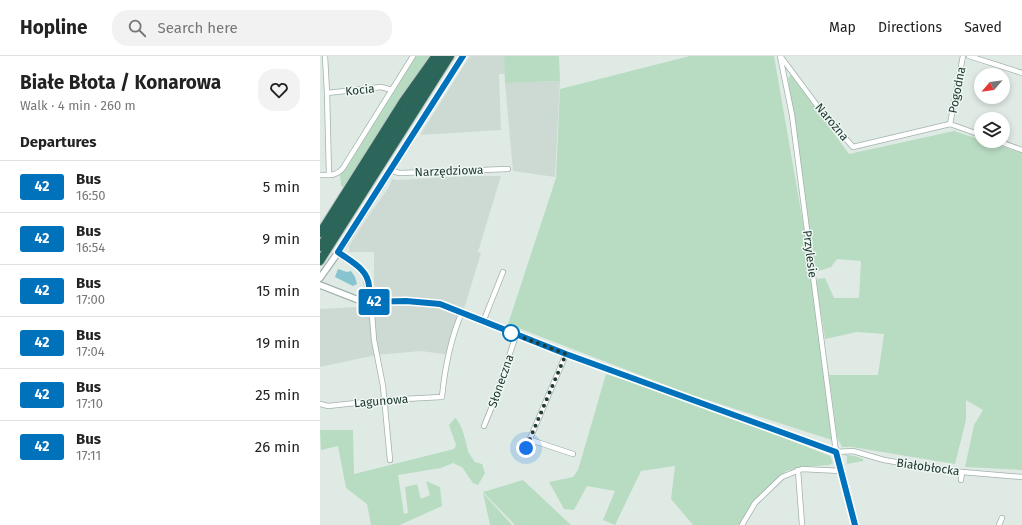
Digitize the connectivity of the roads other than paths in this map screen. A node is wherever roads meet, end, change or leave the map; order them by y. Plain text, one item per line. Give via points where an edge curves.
1 (325, 56) edge
2 (413, 56) edge
3 (436, 56) edge
4 (441, 56) edge
5 (450, 56) edge
6 (463, 56) edge
7 (780, 56) edge
8 (964, 56) edge
9 (969, 56) edge
10 (1022, 73) edge
11 (392, 90) junction
12 (327, 93) junction
13 (950, 124) junction
14 (974, 133) edge
15 (1010, 146) edge
16 (1022, 150) edge
17 (508, 169) dead end
18 (390, 171) junction
19 (329, 174) junction
20 (320, 175) edge
21 (320, 233) edge
22 (320, 246) edge
23 (338, 252) junction
24 (320, 261) edge
25 (503, 272) dead end
26 (320, 278) edge
27 (321, 285) edge
28 (369, 302) junction
29 (462, 312) junction
30 (483, 322) junction
31 (516, 335) junction
32 (566, 354) junction
33 (384, 400) junction
34 (320, 404) edge
35 (484, 426) dead end
36 (530, 440) junction
37 (526, 448) dead end
38 (836, 452) junction
39 (573, 454) dead end
40 (390, 460) dead end
41 (798, 470) junction
42 (841, 471) junction
43 (962, 472) junction
44 (1022, 476) edge
45 (961, 480) dead end
46 (1002, 518) dead end
47 (742, 525) edge
48 (802, 525) edge
49 (854, 525) edge
50 (999, 525) edge

1 - 12 street
2 - 11 street
3 - 21 highway via 407,96
4 - 22 highway
5 - 24 highway
6 - 18 street
7 - 13 street, Narożna via 822,112 853,147
7 - 38 street, Przylesie via 792,115
8 - 13 street, Pogodna
9 - 10 street
11 - 12 street, Kocia via 381,88
11 - 19 street via 343,168 339,173
12 - 19 street
13 - 14 street
15 - 16 street
17 - 18 street, Narzędziowa via 400,173
18 - 23 street
19 - 20 street
23 - 26 street
23 - 28 street via 359,266 366,276
25 - 30 street
27 - 28 street
28 - 29 street via 406,301 440,304
28 - 33 street
29 - 30 street
29 - 33 street, Lagunowa via 446,361 442,396
30 - 31 street
31 - 32 street
31 - 35 street, Słoneczna
32 - 36 street
32 - 38 street
33 - 34 street, Lagunowa via 328,406
33 - 40 street
36 - 37 street
36 - 39 street
38 - 42 street
38 - 43 street, Białobłocka via 853,451 891,461
41 - 42 street
41 - 47 street via 782,477 755,503
41 - 48 street
42 - 49 street
43 - 44 street, Białobłocka
43 - 45 street
46 - 50 street

